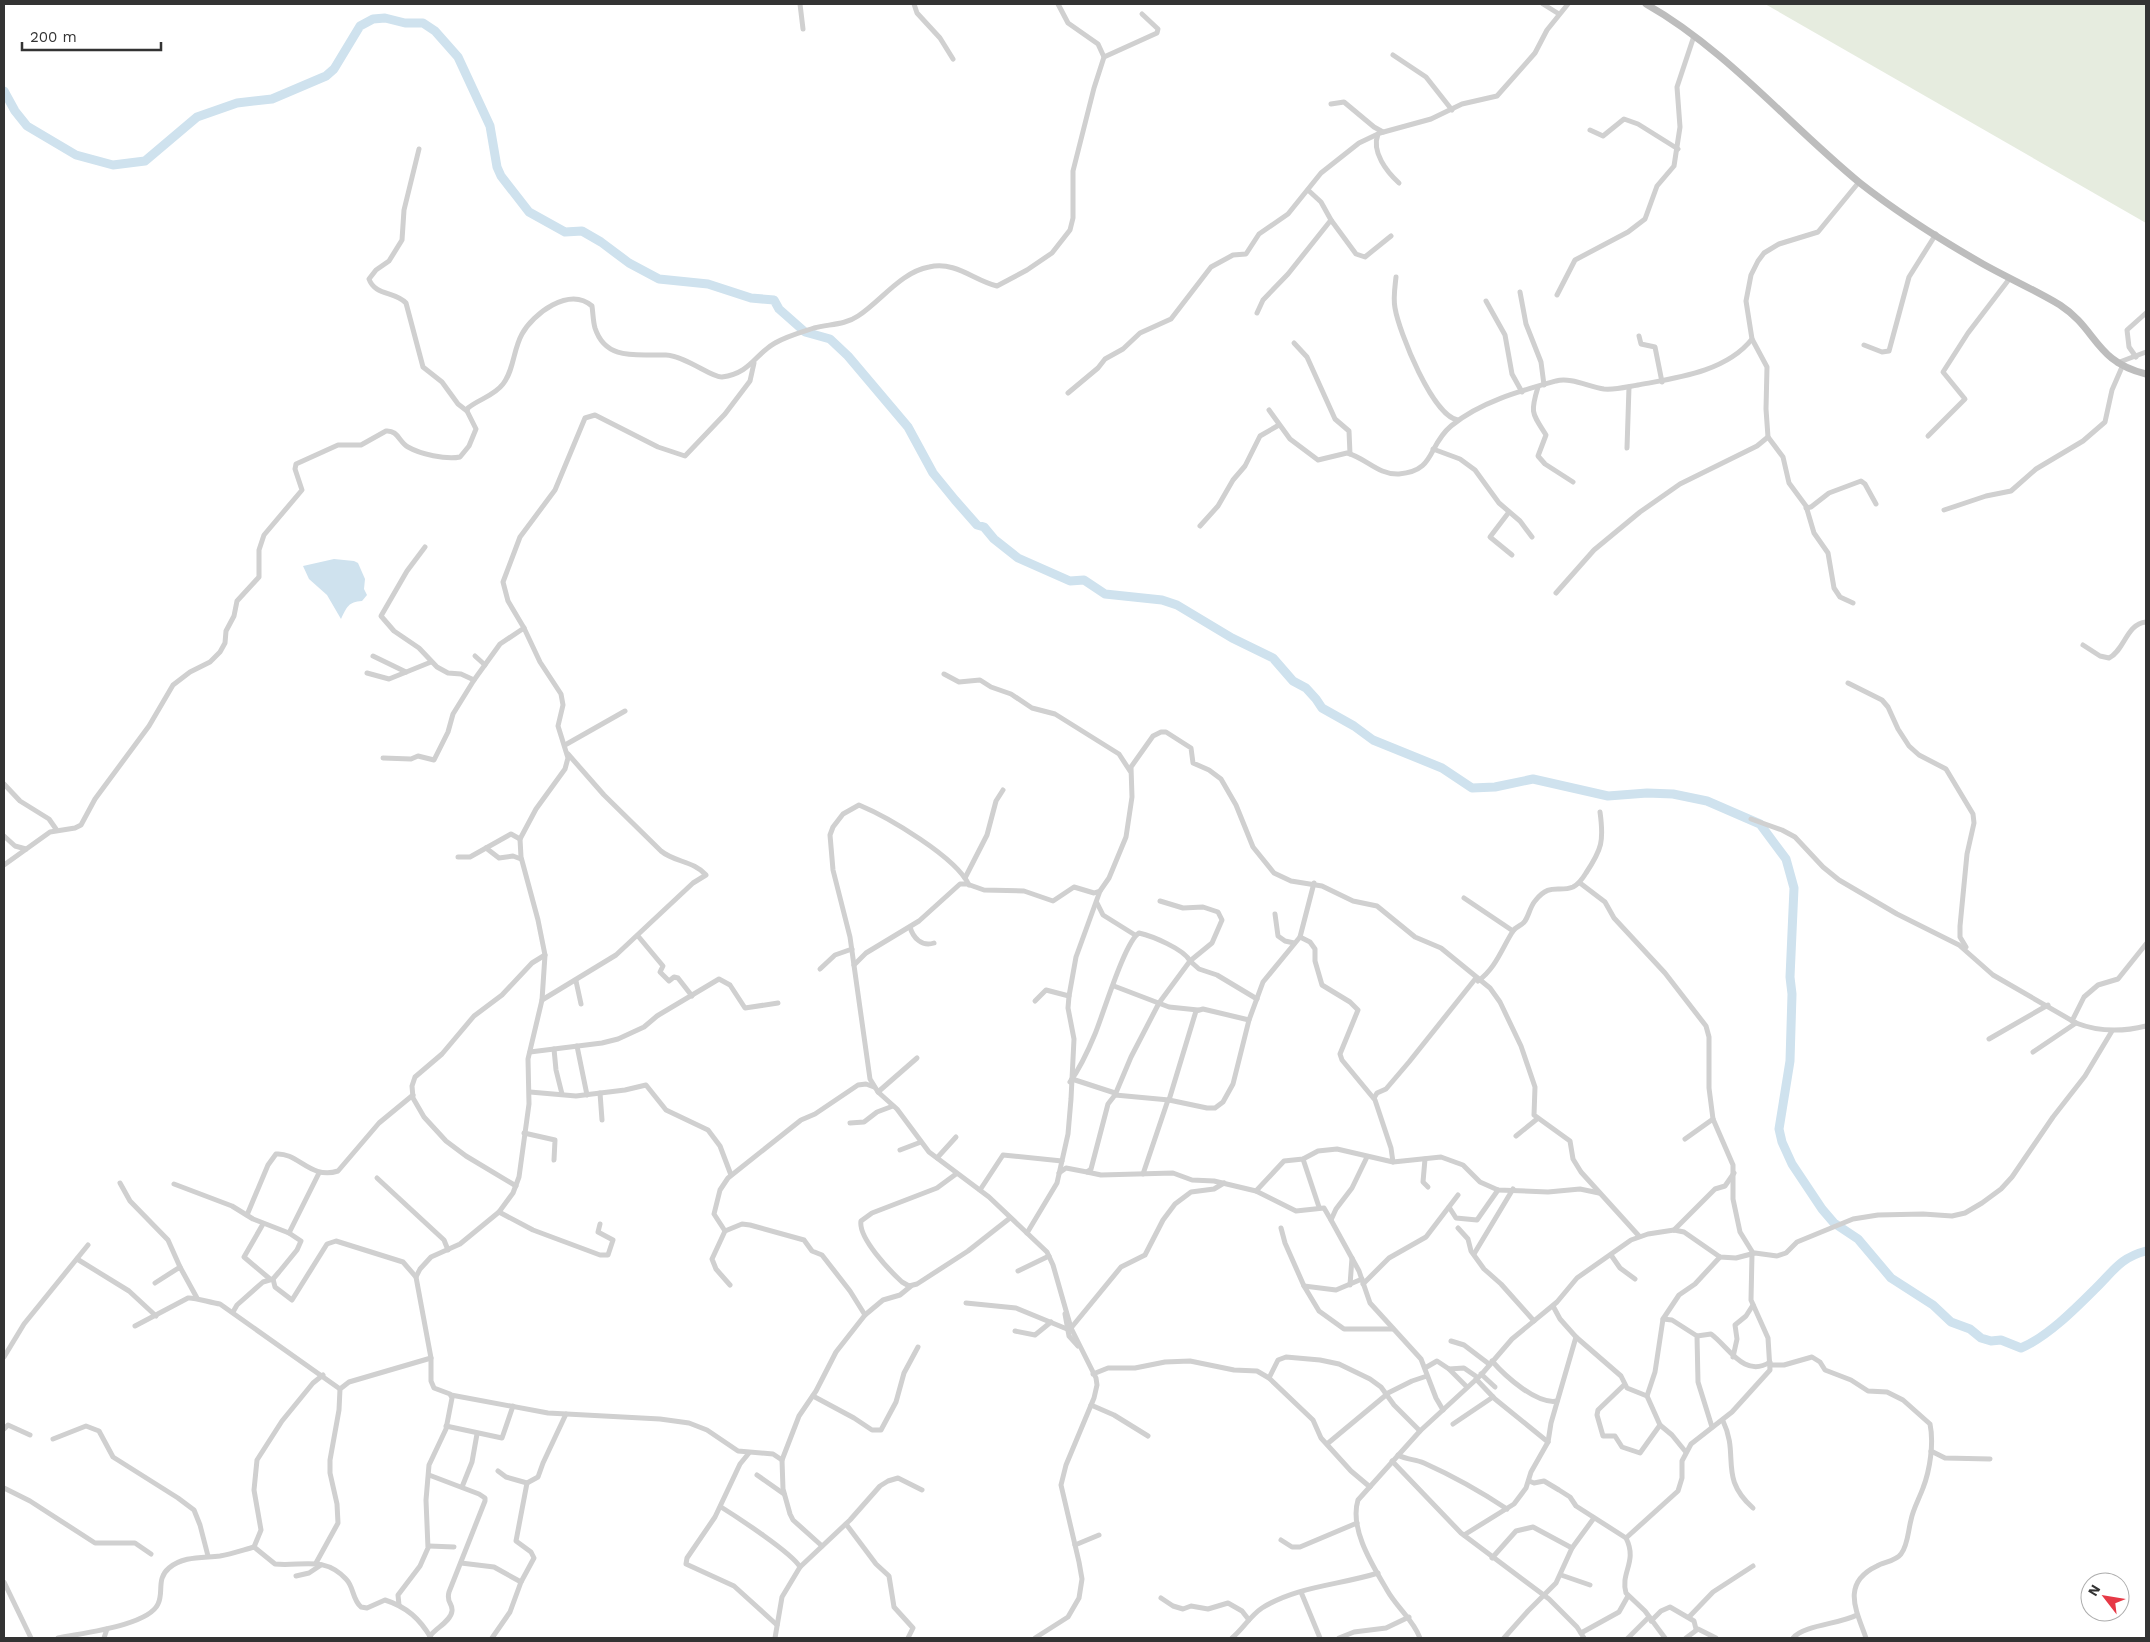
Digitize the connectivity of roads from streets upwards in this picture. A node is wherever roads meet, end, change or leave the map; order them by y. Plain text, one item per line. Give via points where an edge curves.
1 (800, 4) edge
2 (914, 4) edge
3 (1058, 4) edge
4 (1543, 4) edge
5 (1568, 4) edge
6 (1646, 4) edge
7 (1142, 14) dead end
8 (1559, 14) junction
9 (803, 29) dead end
10 (1694, 36) junction
11 (1393, 55) dead end
12 (1104, 57) junction
13 (953, 59) dead end
14 (1331, 104) dead end
15 (1452, 110) junction
16 (1590, 130) dead end
17 (1380, 133) junction
18 (1678, 149) junction
19 (419, 150) dead end
20 (1859, 182) junction
21 (1399, 183) dead end
22 (1308, 190) junction
23 (1331, 220) junction
24 (1936, 234) junction
25 (1391, 236) dead end
26 (1396, 277) dead end
27 (2010, 278) junction
28 (1520, 292) dead end
29 (1557, 295) dead end
30 (1486, 301) dead end
31 (1257, 313) dead end
32 (2146, 313) edge
33 (1639, 336) dead end
34 (1752, 339) junction
35 (1294, 343) dead end
36 (1864, 345) dead end
37 (2146, 352) edge
38 (2136, 357) junction
39 (754, 363) junction
40 (2119, 365) junction
41 (2146, 374) edge
42 (1662, 382) junction
43 (1544, 385) junction
44 (1538, 386) junction
45 (1629, 387) junction
46 (1068, 392) dead end
47 (1522, 392) junction
48 (1269, 410) dead end
49 (467, 411) junction
50 (1458, 420) junction
51 (1279, 425) junction
52 (1928, 436) dead end
53 (1768, 438) junction
54 (1627, 448) dead end
55 (1432, 449) junction
56 (1350, 454) junction
57 (1573, 482) dead end
58 (1876, 504) dead end
59 (1806, 508) junction
60 (1944, 510) dead end
61 (1509, 512) junction
62 (1200, 526) dead end
63 (1532, 537) dead end
64 (425, 547) dead end
65 (1512, 555) dead end
66 (1556, 593) dead end
67 (1853, 603) dead end
68 (2146, 622) edge
69 (524, 628) junction
70 (2082, 645) dead end
71 (373, 656) dead end
72 (475, 656) dead end
73 (431, 662) junction
74 (485, 665) junction
75 (406, 672) junction
76 (367, 673) dead end
77 (944, 674) dead end
78 (474, 680) junction
79 (1848, 683) dead end
80 (625, 710) dead end
81 (565, 745) junction
82 (568, 754) junction
83 (383, 758) dead end
84 (1130, 771) junction
85 (4, 784) edge
86 (1003, 790) dead end
87 (1600, 812) dead end
88 (1750, 819) dead end
89 (56, 830) junction
90 (4, 836) edge
91 (520, 839) junction
92 (486, 848) junction
93 (26, 849) junction
94 (458, 857) dead end
95 (522, 859) junction
96 (4, 865) edge
97 (965, 878) junction
98 (1580, 882) junction
99 (1314, 883) junction
100 (969, 885) junction
101 (1100, 892) junction
102 (1464, 898) dead end
103 (1160, 901) dead end
104 (1097, 903) junction
105 (1275, 914) dead end
106 (910, 927) junction
107 (1513, 931) junction
108 (638, 936) junction
109 (1135, 936) junction
110 (1300, 937) junction
111 (934, 944) dead end
112 (1294, 944) junction
113 (2146, 944) edge
114 (852, 950) junction
115 (1969, 952) junction
116 (545, 955) junction
117 (1190, 961) junction
118 (854, 965) junction
119 (820, 970) dead end
120 (1477, 979) junction
121 (576, 980) junction
122 (1114, 986) junction
123 (692, 996) junction
124 (1069, 996) junction
125 (1257, 999) junction
126 (542, 1000) junction
127 (1035, 1001) dead end
128 (778, 1003) dead end
129 (1159, 1003) junction
130 (581, 1004) dead end
131 (2048, 1005) junction
132 (1198, 1010) junction
133 (1249, 1020) junction
134 (2074, 1022) junction
135 (2146, 1026) edge
136 (2112, 1031) junction
137 (1989, 1038) dead end
138 (577, 1046) junction
139 (554, 1049) junction
140 (530, 1052) junction
141 (2033, 1052) dead end
142 (917, 1058) dead end
143 (1071, 1081) junction
144 (874, 1087) junction
145 (530, 1092) junction
146 (878, 1092) junction
147 (600, 1093) junction
148 (562, 1094) junction
149 (1115, 1094) junction
150 (413, 1095) junction
151 (587, 1095) junction
152 (1374, 1098) junction
153 (1169, 1100) junction
154 (893, 1106) junction
155 (1537, 1119) junction
156 (1713, 1119) junction
157 (602, 1120) dead end
158 (850, 1122) dead end
159 (524, 1133) junction
160 (1516, 1136) dead end
161 (956, 1138) dead end
162 (1685, 1139) dead end
163 (921, 1142) junction
164 (900, 1150) dead end
165 (1367, 1157) junction
166 (937, 1158) junction
167 (1303, 1159) junction
168 (1424, 1159) junction
169 (554, 1160) dead end
170 (1062, 1161) junction
171 (1393, 1162) junction
172 (1086, 1172) junction
173 (319, 1173) junction
174 (1059, 1173) junction
175 (1734, 1173) junction
176 (956, 1174) junction
177 (1143, 1174) junction
178 (731, 1175) junction
179 (377, 1178) dead end
180 (120, 1183) dead end
181 (1224, 1183) junction
182 (174, 1184) dead end
183 (516, 1186) junction
184 (1428, 1187) dead end
185 (1513, 1189) junction
186 (980, 1190) junction
187 (1498, 1190) junction
188 (1256, 1191) junction
189 (1601, 1194) junction
190 (1458, 1196) dead end
191 (1449, 1207) junction
192 (1319, 1208) junction
193 (1326, 1210) junction
194 (1336, 1210) junction
195 (499, 1212) junction
196 (247, 1215) junction
197 (1010, 1218) junction
198 (1331, 1220) junction
199 (264, 1224) junction
200 (600, 1224) dead end
201 (1281, 1228) dead end
202 (1458, 1228) dead end
203 (1674, 1230) junction
204 (725, 1231) junction
205 (289, 1233) junction
206 (1028, 1233) junction
207 (1639, 1236) junction
208 (88, 1245) dead end
209 (448, 1250) junction
210 (1474, 1254) junction
211 (1752, 1254) junction
212 (1611, 1255) junction
213 (1049, 1256) junction
214 (1720, 1257) junction
215 (1352, 1258) junction
216 (77, 1259) junction
217 (180, 1267) junction
218 (1018, 1271) dead end
219 (416, 1277) junction
220 (271, 1279) junction
221 (1635, 1279) dead end
222 (1363, 1282) junction
223 (155, 1283) dead end
224 (730, 1285) dead end
225 (1350, 1285) junction
226 (911, 1286) junction
227 (1304, 1286) junction
228 (197, 1298) junction
229 (966, 1304) dead end
230 (1553, 1306) junction
231 (1753, 1306) junction
232 (233, 1312) junction
233 (865, 1315) junction
234 (156, 1316) junction
235 (1663, 1319) junction
236 (1534, 1321) junction
237 (1051, 1322) junction
238 (135, 1326) dead end
239 (1069, 1329) junction
240 (1393, 1329) junction
241 (1015, 1331) dead end
242 (1697, 1336) junction
243 (1576, 1337) junction
244 (1451, 1341) dead end
245 (918, 1347) dead end
246 (4, 1357) edge
247 (1733, 1357) junction
248 (431, 1358) junction
249 (1491, 1362) junction
250 (1771, 1363) junction
251 (1425, 1368) junction
252 (1450, 1369) junction
253 (1093, 1374) junction
254 (323, 1375) junction
255 (1427, 1376) junction
256 (1478, 1377) junction
257 (1269, 1378) junction
258 (1624, 1385) junction
259 (1466, 1387) junction
260 (1495, 1387) dead end
261 (340, 1389) junction
262 (451, 1395) junction
263 (1386, 1395) junction
264 (813, 1396) junction
265 (1647, 1396) junction
266 (1493, 1397) junction
267 (1557, 1401) junction
268 (1092, 1405) junction
269 (512, 1406) junction
270 (1443, 1410) junction
271 (566, 1414) junction
272 (1723, 1421) junction
273 (1453, 1424) dead end
274 (1660, 1425) junction
275 (446, 1426) junction
276 (1712, 1427) junction
277 (4, 1429) edge
278 (1420, 1431) junction
279 (477, 1434) junction
280 (30, 1435) dead end
281 (1148, 1436) dead end
282 (53, 1439) dead end
283 (1548, 1442) junction
284 (1327, 1444) junction
285 (1931, 1451) junction
286 (1685, 1452) junction
287 (749, 1453) junction
288 (1398, 1455) junction
289 (1990, 1459) dead end
290 (782, 1460) junction
291 (1392, 1461) junction
292 (498, 1471) dead end
293 (429, 1475) junction
294 (757, 1475) dead end
295 (1529, 1480) junction
296 (527, 1484) junction
297 (462, 1487) junction
298 (1370, 1487) junction
299 (4, 1488) edge
300 (922, 1490) dead end
301 (784, 1494) junction
302 (721, 1507) junction
303 (1753, 1508) dead end
304 (1507, 1509) junction
305 (1594, 1518) junction
306 (1357, 1522) junction
307 (846, 1524) junction
308 (1099, 1535) dead end
309 (1464, 1535) junction
310 (1626, 1538) junction
311 (1281, 1540) dead end
312 (1076, 1544) junction
313 (428, 1546) junction
314 (822, 1546) junction
315 (254, 1547) junction
316 (454, 1547) dead end
317 (1572, 1548) junction
318 (150, 1554) dead end
319 (208, 1556) junction
320 (1492, 1558) junction
321 (461, 1563) junction
322 (319, 1564) junction
323 (1753, 1566) dead end
324 (800, 1567) junction
325 (1378, 1573) junction
326 (1561, 1575) junction
327 (296, 1576) dead end
328 (4, 1582) edge
329 (521, 1582) junction
330 (1590, 1585) dead end
331 (1301, 1592) junction
332 (1545, 1596) junction
333 (1628, 1596) junction
334 (1160, 1598) dead end
335 (398, 1605) junction
336 (1857, 1615) junction
337 (1409, 1616) junction
338 (1689, 1617) junction
339 (1650, 1619) junction
340 (1249, 1620) junction
341 (777, 1625) junction
342 (107, 1629) junction
343 (1696, 1629) junction
344 (1581, 1633) junction
345 (431, 1637) edge
346 (31, 1638) edge
347 (58, 1638) edge
348 (104, 1638) edge
349 (492, 1638) edge
350 (775, 1638) edge
351 (908, 1638) edge
352 (1036, 1638) edge
353 (1234, 1638) edge
354 (1320, 1638) edge
355 (1339, 1638) edge
356 (1420, 1638) edge
357 (1504, 1638) edge
358 (1584, 1638) edge
359 (1628, 1638) edge
360 (1665, 1638) edge
361 (1686, 1638) edge
362 (1716, 1638) edge
363 (1793, 1638) edge
364 (1866, 1638) edge

1 - 9 street
2 - 13 street via 917,13 940,38
3 - 12 street via 1068,23 1098,44
4 - 8 street
5 - 8 street
6 - 10 street
7 - 12 street via 1158,29 1157,33
8 - 15 street via 1535,52 1497,96 1462,104
10 - 18 street via 1677,87
10 - 20 street
11 - 15 street via 1426,77
12 - 39 street via 1073,171 1072,223 1052,253 997,286 954,267 928,267 910,275 856,318 785,338 767,348
14 - 17 street via 1344,102
15 - 17 street
16 - 18 street via 1602,136 1621,120 1628,120
17 - 21 street via 1376,142 1379,156
17 - 22 street via 1359,143 1326,168
18 - 29 street via 1674,166 1657,186 1645,219 1628,232 1575,260
19 - 49 street via 404,210 402,240 389,261 370,279 372,286 400,297 406,303 423,367 442,382
20 - 24 street
20 - 34 street via 1818,232 1779,244 1758,261 1746,301
22 - 23 street via 1321,202
22 - 46 street via 1288,214 1259,234 1246,254 1233,255 1210,267 1171,319 1140,333
23 - 25 street via 1361,257
23 - 31 street via 1263,300
24 - 27 street
24 - 36 street via 1906,284 1889,351 1882,352
26 - 50 street via 1394,308 1409,352 1432,397 1446,416
27 - 40 street via 2073,315
27 - 52 street via 1968,332 1943,372 1965,399
28 - 43 street via 1526,324 1541,362
30 - 47 street via 1505,335 1512,374
32 - 38 street via 2127,330 2129,347
33 - 42 street via 1641,344 1655,347
34 - 42 street via 1719,363
34 - 53 street via 1767,367
35 - 56 street via 1308,357 1335,419 1349,431
37 - 38 street
38 - 40 street
39 - 49 street via 717,377 679,357 638,357 617,352 602,343 595,328 592,306 570,300 552,305 527,327 516,346 504,382 498,390
39 - 69 street via 750,381 725,414 685,456 645,441 595,415 584,419 555,490 520,537 503,582 508,600
40 - 41 street
40 - 60 street via 2105,422 2082,441 2036,468 2011,491
42 - 45 street
43 - 44 street
43 - 45 street via 1564,381 1603,388
44 - 47 street
44 - 57 street via 1533,410 1536,422 1546,435 1538,456
45 - 54 street
47 - 50 street via 1474,410
48 - 51 street
49 - 89 street via 475,426 475,436 457,458 408,448 395,433 386,431 361,445 334,447 296,464 302,490 264,535 259,550 258,577 237,601 220,652 173,685 149,726 92,803 81,825
50 - 55 street
51 - 56 street via 1290,439 1318,460
51 - 62 street via 1260,436 1245,466
53 - 59 street via 1783,457 1789,483
53 - 66 street via 1680,484 1640,512 1594,550
55 - 56 street via 1418,471 1397,474 1381,472
55 - 61 street via 1471,467
58 - 59 street via 1861,481 1829,493
59 - 67 street via 1814,533 1828,553 1834,588 1840,597
61 - 63 street
61 - 65 street via 1490,537
64 - 73 street via 381,616
68 - 70 street via 2137,625 2109,658
69 - 74 street via 500,644
69 - 81 street via 540,662 561,694 563,705 558,726
71 - 75 street
72 - 74 street
73 - 75 street
73 - 78 street via 448,673
74 - 78 street
75 - 76 street via 389,679
77 - 84 street via 959,682 980,680 1032,708 1055,714 1119,754
78 - 83 street via 453,714 434,760 418,756 411,759
79 - 115 street via 1882,700 1910,746 1919,755 1946,769 1973,814 1960,926 1960,937
80 - 81 street
81 - 82 street
82 - 91 street via 565,769 536,809
82 - 108 street via 661,851 699,868 706,875 693,882
84 - 99 street via 1153,736 1161,732 1170,734 1191,748 1193,763 1221,779 1254,846 1274,873 1291,881
84 - 101 street via 1132,797 1126,837
85 - 89 street via 24,804 49,819
86 - 97 street via 996,802 987,835
87 - 98 street via 1602,843
88 - 115 street via 1788,833 1845,884
89 - 93 street
90 - 93 street via 16,846
91 - 92 street via 511,834
91 - 95 street
92 - 94 street via 470,857
92 - 95 street via 499,858 513,856
93 - 96 street
95 - 116 street
97 - 100 street
97 - 114 street via 956,867 898,825 859,805 850,808 830,835 833,870
98 - 107 street via 1574,887 1544,892 1532,904 1524,922
98 - 156 street via 1605,902 1614,918 1665,973 1706,1026
99 - 110 street
99 - 120 street via 1353,901 1377,906 1415,937 1441,948
100 - 101 street via 984,890 1024,890 1053,901 1074,887
100 - 106 street via 960,884
101 - 104 street
102 - 107 street
103 - 117 street via 1183,908 1207,908 1221,916 1212,944
104 - 109 street via 1103,915
104 - 124 street via 1081,941
105 - 112 street via 1278,936
106 - 111 street via 920,942
106 - 118 street via 866,953
107 - 120 street via 1492,968
108 - 121 street via 616,955
108 - 123 street via 663,966 660,972 665,979 678,978
109 - 117 street via 1139,933 1147,935 1185,953
109 - 122 street via 1122,960
110 - 112 street
110 - 152 street via 1315,949 1322,985 1358,1010 1340,1054
112 - 125 street via 1263,982
113 - 134 street via 2118,979 2098,984 2084,997
114 - 118 street
114 - 119 street via 835,955
115 - 131 street via 1994,975
116 - 126 street
116 - 150 street via 474,1016 442,1054 415,1077
117 - 125 street
117 - 129 street
118 - 144 street via 868,1074
120 - 152 street via 1386,1089
120 - 155 street via 1493,992 1521,1046 1536,1087 1533,1111
121 - 126 street
121 - 130 street
122 - 129 street
122 - 143 street via 1095,1035
123 - 128 street via 720,979 730,985 745,1008
123 - 138 street via 632,1033 606,1042
124 - 127 street via 1046,990
124 - 143 street via 1074,1039
125 - 133 street
126 - 140 street
129 - 132 street via 1169,1008
129 - 149 street
131 - 134 street
131 - 137 street
132 - 133 street via 1223,1012
132 - 153 street via 1194,1013
133 - 153 street via 1233,1084 1223,1102 1215,1108 1207,1108
134 - 136 street
134 - 141 street
135 - 136 street
136 - 211 street via 2085,1076 2012,1177 1990,1199 1952,1216 1878,1215 1843,1224 1797,1242 1782,1255
138 - 139 street
138 - 151 street
139 - 140 street
139 - 148 street
140 - 145 street
142 - 146 street
143 - 149 street
143 - 170 street
144 - 146 street
144 - 178 street via 861,1084 844,1093 795,1124
145 - 148 street
145 - 159 street
146 - 154 street
147 - 151 street
147 - 157 street
147 - 178 street via 646,1085 666,1110 708,1130 720,1146
148 - 151 street
149 - 153 street
149 - 172 street via 1108,1104 1093,1166
150 - 173 street via 379,1123 338,1171
150 - 183 street via 428,1123 446,1141
152 - 171 street
153 - 177 street
154 - 158 street via 864,1122
154 - 163 street
155 - 160 street
155 - 189 street via 1570,1141 1576,1165
156 - 162 street
156 - 175 street
159 - 169 street via 555,1140
159 - 183 street
161 - 166 street
163 - 164 street
163 - 166 street
165 - 167 street via 1337,1148 1318,1151
165 - 171 street
165 - 194 street via 1352,1188
166 - 176 street
167 - 188 street via 1284,1161
167 - 192 street
168 - 171 street
168 - 184 street via 1423,1182
168 - 187 street via 1441,1157 1457,1162 1480,1182
170 - 174 street
170 - 186 street via 1004,1155
172 - 174 street via 1071,1167
172 - 177 street
173 - 196 street via 276,1154 268,1165
173 - 205 street
174 - 206 street via 1051,1197
175 - 203 street via 1725,1186 1715,1189
175 - 211 street via 1733,1199 1740,1232
176 - 186 street
176 - 226 street via 937,1188 872,1213 861,1221 862,1230 874,1251 898,1278
177 - 181 street via 1173,1173 1192,1180
178 - 204 street via 720,1190 714,1214
179 - 209 street via 444,1240
180 - 217 street via 130,1201 168,1240
181 - 188 street
181 - 239 street via 1214,1190 1191,1192 1175,1204 1145,1255 1121,1266
182 - 196 street
183 - 195 street
185 - 187 street
185 - 189 street via 1548,1192 1580,1189
185 - 210 street
186 - 197 street
187 - 191 street via 1477,1220 1456,1218
188 - 192 street via 1296,1211
189 - 207 street
190 - 191 street
191 - 222 street via 1426,1237 1389,1258
192 - 193 street
193 - 194 street
193 - 198 street
194 - 198 street
195 - 200 street via 541,1233 608,1255 613,1240 598,1232
195 - 209 street
196 - 199 street
197 - 206 street
197 - 226 street via 968,1251
198 - 215 street
199 - 205 street
199 - 220 street via 244,1257
201 - 227 street
202 - 210 street via 1468,1238
203 - 207 street
203 - 214 street via 1684,1232
204 - 224 street via 712,1259
204 - 233 street via 742,1224 750,1225 808,1242 812,1251 822,1255
205 - 220 street via 300,1240 300,1246
206 - 213 street
207 - 212 street
208 - 216 street
209 - 219 street via 431,1257
210 - 236 street via 1484,1269
211 - 214 street
211 - 231 street
212 - 221 street via 1620,1268
212 - 230 street via 1577,1278
213 - 218 street
213 - 239 street
214 - 235 street via 1680,1295
215 - 222 street
215 - 225 street
216 - 234 street via 129,1291
216 - 246 street via 24,1324
217 - 223 street
217 - 228 street
219 - 220 street via 403,1262 336,1241 327,1244 292,1300 274,1287
219 - 248 street
220 - 232 street via 263,1282
222 - 225 street
222 - 240 street via 1370,1303
225 - 227 street via 1336,1290
226 - 233 street via 883,1300
227 - 240 street via 1319,1311 1344,1329
228 - 232 street via 225,1306
228 - 234 street via 188,1298
229 - 237 street via 1016,1308
230 - 236 street
230 - 243 street
231 - 247 street via 1735,1325 1737,1339
231 - 250 street via 1768,1338
232 - 254 street
233 - 264 street via 836,1352
234 - 238 street
235 - 242 street via 1672,1320
235 - 265 street
236 - 249 street
237 - 239 street
237 - 241 street via 1035,1335
239 - 253 street
240 - 251 street via 1415,1350
242 - 247 street via 1711,1334
242 - 276 street via 1698,1382
243 - 258 street via 1621,1376
243 - 267 street
244 - 249 street via 1464,1345
245 - 264 street via 882,1430 872,1430
247 - 250 street via 1752,1366
248 - 261 street via 349,1382
248 - 262 street via 433,1387
249 - 256 street
249 - 267 street via 1540,1400
250 - 272 street via 1768,1374
250 - 285 street via 1784,1365 1812,1357 1825,1370 1868,1391 1887,1392 1903,1400 1930,1424
251 - 252 street via 1437,1360
251 - 255 street
252 - 256 street via 1463,1367
252 - 259 street
253 - 257 street via 1108,1368 1190,1361 1257,1371
253 - 268 street via 1097,1385
254 - 261 street
254 - 315 street via 282,1421 257,1460 254,1490 262,1527
255 - 263 street
255 - 270 street
256 - 259 street
256 - 260 street
256 - 266 street
257 - 263 street via 1281,1358 1320,1360 1339,1364 1370,1380
257 - 284 street via 1313,1420 1317,1432
258 - 265 street
258 - 274 street via 1597,1411 1603,1436 1615,1436 1622,1447 1640,1453
259 - 270 street
261 - 322 street via 330,1460 338,1523
262 - 269 street
262 - 275 street
263 - 278 street
263 - 284 street
264 - 290 street via 799,1416
265 - 274 street
266 - 273 street
266 - 283 street
267 - 283 street
268 - 281 street
268 - 312 street via 1062,1478 1062,1496
269 - 271 street
269 - 279 street via 502,1438
270 - 278 street
271 - 287 street via 660,1419 689,1424 707,1430 734,1449
271 - 296 street via 538,1477
272 - 276 street
272 - 303 street via 1731,1445 1734,1486 1739,1496
274 - 286 street
275 - 279 street
275 - 293 street via 430,1462
276 - 286 street via 1695,1439
277 - 280 street via 8,1425
278 - 288 street
279 - 297 street via 472,1462
282 - 319 street via 86,1426 100,1431 113,1457 194,1510
283 - 295 street
284 - 298 street
285 - 289 street via 1945,1458
285 - 336 street via 1925,1483 1914,1508 1904,1548 1898,1556 1876,1566 1858,1580 1854,1590
286 - 310 street via 1678,1490
287 - 290 street via 774,1454
287 - 302 street via 740,1464
288 - 291 street
288 - 304 street via 1423,1463 1481,1491
290 - 301 street
291 - 298 street
291 - 309 street
292 - 296 street
293 - 297 street
293 - 313 street via 426,1500
294 - 301 street
295 - 304 street via 1521,1495
295 - 305 street via 1544,1481 1570,1497 1576,1506
296 - 329 street via 516,1541 534,1558
297 - 321 street via 479,1494 486,1501
298 - 306 street via 1355,1508
299 - 318 street via 94,1543 135,1543
300 - 307 street via 898,1478 888,1480
301 - 314 street via 793,1520
302 - 324 street via 795,1559
302 - 341 street via 686,1564 734,1586
304 - 309 street
305 - 310 street
305 - 317 street
306 - 311 street via 1300,1547 1292,1547
306 - 325 street
307 - 314 street
307 - 351 street via 890,1578 894,1606 913,1628
308 - 312 street
309 - 320 street
310 - 333 street via 1632,1557 1624,1585
312 - 352 street via 1082,1579 1080,1598 1068,1617
313 - 316 street
313 - 335 street via 420,1566 398,1595
314 - 324 street
315 - 319 street
315 - 322 street via 275,1564
317 - 320 street via 1532,1527 1516,1531
317 - 326 street
319 - 342 street via 187,1559 169,1568 162,1577 159,1604 155,1608 124,1626
320 - 332 street
321 - 329 street via 494,1568
321 - 345 street via 447,1599 452,1609 450,1616
322 - 327 street via 310,1573
322 - 335 street via 346,1579 361,1607 367,1608 385,1600
323 - 338 street via 1713,1592
324 - 341 street via 782,1597
325 - 331 street
325 - 337 street via 1391,1596
326 - 330 street
326 - 332 street
328 - 346 street
329 - 349 street via 510,1612
331 - 340 street via 1262,1608
331 - 354 street
332 - 344 street
332 - 357 street
333 - 339 street
333 - 344 street via 1619,1612
334 - 340 street via 1183,1610 1191,1606 1208,1609 1228,1603 1242,1611
335 - 345 street via 419,1620
336 - 363 street via 1802,1630
336 - 364 street
337 - 355 street via 1386,1628 1354,1632
337 - 356 street
338 - 339 street via 1670,1607
338 - 343 street via 1696,1623
339 - 359 street
339 - 360 street
340 - 353 street
341 - 350 street
342 - 347 street
342 - 348 street
343 - 361 street
343 - 362 street
344 - 358 street

